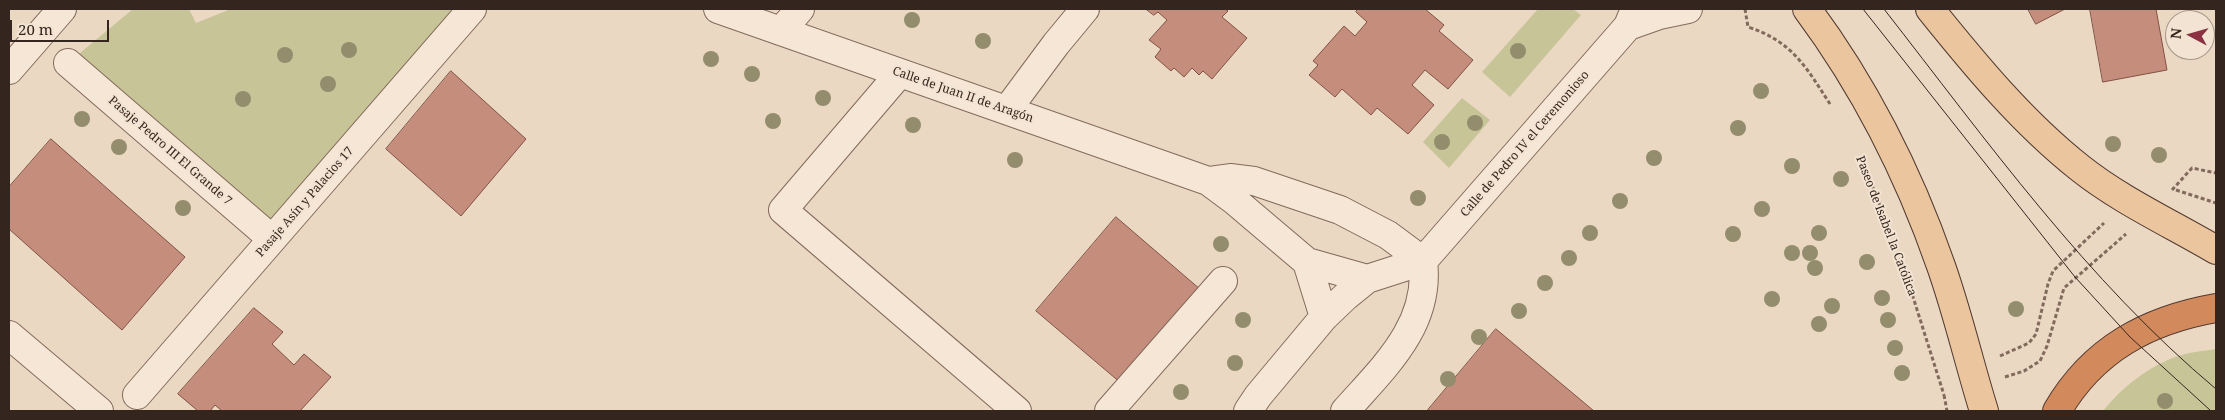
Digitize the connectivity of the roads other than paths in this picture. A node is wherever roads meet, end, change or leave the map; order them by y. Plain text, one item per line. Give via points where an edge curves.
1 (62, 9) edge
2 (472, 9) edge
3 (718, 9) edge
4 (800, 9) edge
5 (1086, 9) edge
6 (1688, 9) edge
7 (1930, 9) edge
8 (1804, 10) edge
9 (1632, 17) edge
10 (782, 31) junction
11 (68, 63) dead end
12 (9, 70) edge
13 (900, 73) junction
14 (1007, 110) junction
15 (1208, 181) junction
16 (2182, 230) junction
17 (2216, 234) edge
18 (272, 239) junction
19 (2216, 250) edge
20 (1423, 261) junction
21 (1307, 262) junction
22 (1367, 279) junction
23 (1223, 281) dead end
24 (2216, 308) edge
25 (1324, 317) junction
26 (9, 335) edge
27 (1974, 387) edge
28 (137, 395) dead end
29 (99, 411) edge
30 (1017, 411) edge
31 (1109, 411) edge
32 (1248, 411) edge
33 (1345, 411) edge
34 (1984, 411) edge
35 (2057, 411) edge

1 - 12 street
2 - 18 street, Pasaje Asín y Palacios 17
3 - 10 street, Calle de Juan II de Aragón
4 - 10 street
5 - 14 street
6 - 9 street, Calle de Pedro IV el Ceremonioso
7 - 16 main road via 1992,83 2080,168
8 - 27 main road via 1854,76 1901,166 1942,267
9 - 20 street, Calle de Pedro IV el Ceremonioso
10 - 13 street, Calle de Juan II de Aragón
11 - 18 street, Pasaje Pedro III El Grande 7
13 - 14 street, Calle de Juan II de Aragón
13 - 30 street via 783,210
14 - 15 street, Calle de Juan II de Aragón
15 - 20 street, Calle de Juan II de Aragón via 1230,178 1254,181 1340,210 1388,235
15 - 21 street, Calle de Juan II de Aragón
16 - 17 main road
16 - 19 main road
18 - 28 street, Pasaje Asín y Palacios 17
20 - 22 street
20 - 33 street via 1422,298 1413,326 1390,361
21 - 22 street, Calle de Juan II de Aragón
21 - 25 street
22 - 25 street
23 - 31 street
24 - 35 highway via 2186,313 2148,326 2130,337 2102,357 2078,381
25 - 32 street
26 - 29 street
27 - 34 main road

